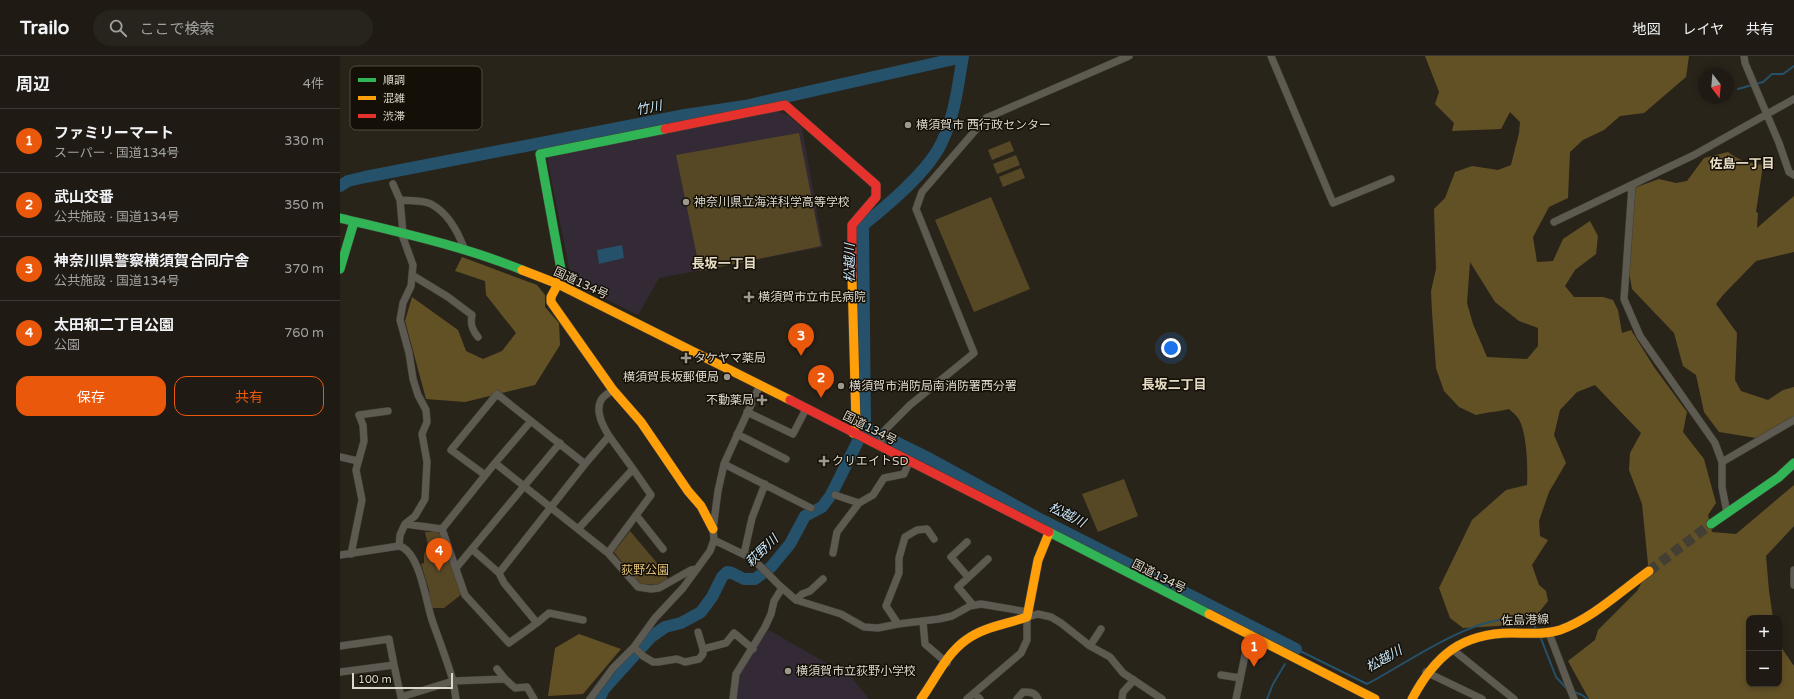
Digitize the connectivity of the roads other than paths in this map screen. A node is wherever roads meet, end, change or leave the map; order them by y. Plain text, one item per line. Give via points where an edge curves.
1 (1129, 56) edge
2 (1271, 56) edge
3 (1744, 56) edge
4 (1794, 99) edge
5 (1766, 114) junction
6 (1794, 175) edge
7 (1391, 179) dead end
8 (393, 184) dead end
9 (1632, 186) junction
10 (400, 200) junction
11 (340, 218) edge
12 (354, 222) junction
13 (1554, 222) dead end
14 (402, 232) junction
15 (464, 249) junction
16 (340, 269) edge
17 (412, 275) junction
18 (558, 284) junction
19 (478, 337) dead end
20 (760, 385) junction
21 (614, 390) junction
22 (806, 409) junction
23 (388, 411) dead end
24 (747, 412) junction
25 (1794, 420) edge
26 (532, 421) junction
27 (736, 434) junction
28 (609, 436) junction
29 (858, 436) junction
30 (560, 443) junction
31 (879, 446) junction
32 (340, 457) edge
33 (786, 459) dead end
34 (358, 461) junction
35 (909, 462) junction
36 (1722, 462) junction
37 (495, 463) junction
38 (1794, 463) edge
39 (585, 464) junction
40 (724, 464) junction
41 (632, 469) junction
42 (485, 475) junction
43 (765, 484) junction
44 (524, 486) junction
45 (835, 495) dead end
46 (859, 503) junction
47 (550, 507) junction
48 (811, 508) dead end
49 (1727, 512) junction
50 (636, 515) junction
51 (405, 524) junction
52 (1711, 524) tunnel mouth
53 (442, 529) junction
54 (578, 529) junction
55 (713, 529) junction
56 (1049, 533) junction
57 (934, 539) dead end
58 (714, 540) junction
59 (966, 542) dead end
60 (399, 546) junction
61 (663, 549) dead end
62 (473, 550) junction
63 (608, 552) junction
64 (833, 553) dead end
65 (351, 554) junction
66 (744, 554) junction
67 (340, 555) edge
68 (988, 559) dead end
69 (456, 568) junction
70 (698, 569) junction
71 (1794, 570) edge
72 (1649, 571) tunnel mouth
73 (499, 573) junction
74 (968, 577) junction
75 (823, 579) dead end
76 (1794, 585) edge
77 (782, 588) junction
78 (796, 600) junction
79 (973, 605) junction
80 (1028, 615) junction
81 (584, 620) dead end
82 (923, 622) junction
83 (536, 623) junction
84 (898, 624) junction
85 (1101, 629) dead end
86 (698, 632) dead end
87 (1547, 633) junction
88 (1249, 636) junction
89 (340, 646) edge
90 (1090, 646) junction
91 (635, 649) junction
92 (703, 649) junction
93 (753, 649) junction
94 (1452, 649) junction
95 (947, 663) junction
96 (394, 665) junction
97 (498, 669) dead end
98 (340, 672) edge
99 (1426, 672) junction
100 (1221, 675) dead end
101 (1240, 678) junction
102 (505, 679) junction
103 (1134, 680) junction
104 (453, 681) junction
105 (974, 693) junction
106 (1149, 696) edge
107 (456, 699) edge
108 (534, 699) edge
109 (590, 699) edge
110 (733, 699) edge
111 (921, 699) edge
112 (967, 699) edge
113 (980, 699) edge
114 (1016, 699) edge
115 (1038, 699) edge
116 (1122, 699) edge
117 (1162, 699) edge
118 (1236, 699) edge
119 (1375, 699) edge
120 (1412, 699) edge
121 (1482, 699) edge
122 (1514, 699) edge
123 (1574, 699) edge

1 - 31 street via 986,118 922,192 916,209 974,353 910,405 886,429
2 - 7 street via 1333,203
3 - 5 street
4 - 5 street
5 - 6 street via 1789,172
5 - 9 street via 1716,144
8 - 10 street
9 - 13 street
9 - 36 street via 1624,299 1640,336 1715,442
10 - 14 street
10 - 15 street via 431,204 444,214 460,236
11 - 12 main road, 国道134号
12 - 14 main road, 国道134号
12 - 16 main road
14 - 15 main road, 国道134号
14 - 17 street via 413,265
15 - 18 main road, 国道134号
17 - 19 street via 472,315 473,332
17 - 51 street via 400,320 413,379 426,410 427,422 422,434 427,462 425,499 415,516
18 - 20 main road, 国道134号
18 - 21 main road via 551,302
18 - 29 main road via 562,275 540,154 785,105 876,185 876,197 852,225 851,230
20 - 22 main road, 国道134号
20 - 24 street
21 - 28 street via 602,399 600,406 600,417
21 - 55 main road via 701,506
22 - 24 street via 793,434
22 - 29 main road, 国道134号
23 - 34 street via 359,415 363,425 364,441
24 - 27 street
25 - 36 street
26 - 30 street
26 - 37 street
26 - 42 street via 497,394 451,450
27 - 33 street
27 - 40 street
28 - 39 street
28 - 41 street
29 - 31 main road, 国道134号
30 - 39 street
30 - 44 street
31 - 35 main road, 国道134号
32 - 34 street
34 - 65 street via 356,470 362,500
35 - 46 street via 904,474 884,478 873,495
35 - 56 main road, 国道134号
36 - 49 street via 1722,487
37 - 42 street
37 - 44 street
38 - 49 main road via 1779,477
39 - 47 street
40 - 43 street
40 - 55 street
41 - 50 street via 651,495
41 - 54 street
42 - 53 street
43 - 48 street
43 - 66 street via 752,518
44 - 47 street
44 - 62 street
45 - 46 street
46 - 64 street via 837,532
47 - 54 street
47 - 73 street
49 - 52 main road
50 - 61 street
50 - 63 street
51 - 53 street
51 - 60 street
53 - 69 street
54 - 63 street
55 - 58 street
56 - 80 main road via 1038,560
56 - 88 main road, 国道134号
57 - 84 street via 927,529 917,530 905,537 899,558 899,573 886,606
58 - 66 street
58 - 70 street
59 - 74 street via 951,557
60 - 65 street
60 - 104 street via 406,550 421,577 431,618
62 - 69 street
62 - 73 street
63 - 70 street via 638,587 658,588 691,570
65 - 67 street
66 - 77 street via 761,566
68 - 74 street
69 - 83 street via 465,595 509,643
70 - 91 street via 655,618
71 - 76 street
72 - 87 main road, 佐島港線 via 1591,614 1573,624
73 - 83 street
74 - 79 street via 958,587
75 - 78 street
77 - 78 street
77 - 93 street
78 - 84 street via 841,614 864,628
79 - 80 street via 982,604
79 - 82 street via 952,616
80 - 90 street via 1051,617
80 - 95 main road via 966,640
80 - 105 street via 1028,640 1021,653
81 - 83 street via 549,613
82 - 84 street
82 - 95 street via 925,644
85 - 90 street
86 - 92 street
87 - 94 main road, 佐島港線 via 1490,634 1474,637
87 - 123 street
88 - 101 street
88 - 119 main road, 国道134号
89 - 96 street via 389,639
90 - 103 street via 1110,658 1123,673
91 - 92 street via 653,662 677,659 685,662 699,659
91 - 109 street via 613,668
92 - 93 street via 726,643 734,633
93 - 110 street via 736,674
94 - 99 main road, 佐島港線
94 - 122 street
95 - 111 main road
96 - 98 street
96 - 104 street via 401,697
97 - 102 street
99 - 120 main road, 佐島港線
99 - 121 street
100 - 101 street
101 - 118 street
102 - 104 street
102 - 108 street via 515,688 527,687
103 - 106 street
103 - 116 street via 1123,692
104 - 107 street
105 - 112 street
105 - 113 street
106 - 117 street
114 - 115 street via 1023,692 1031,692

